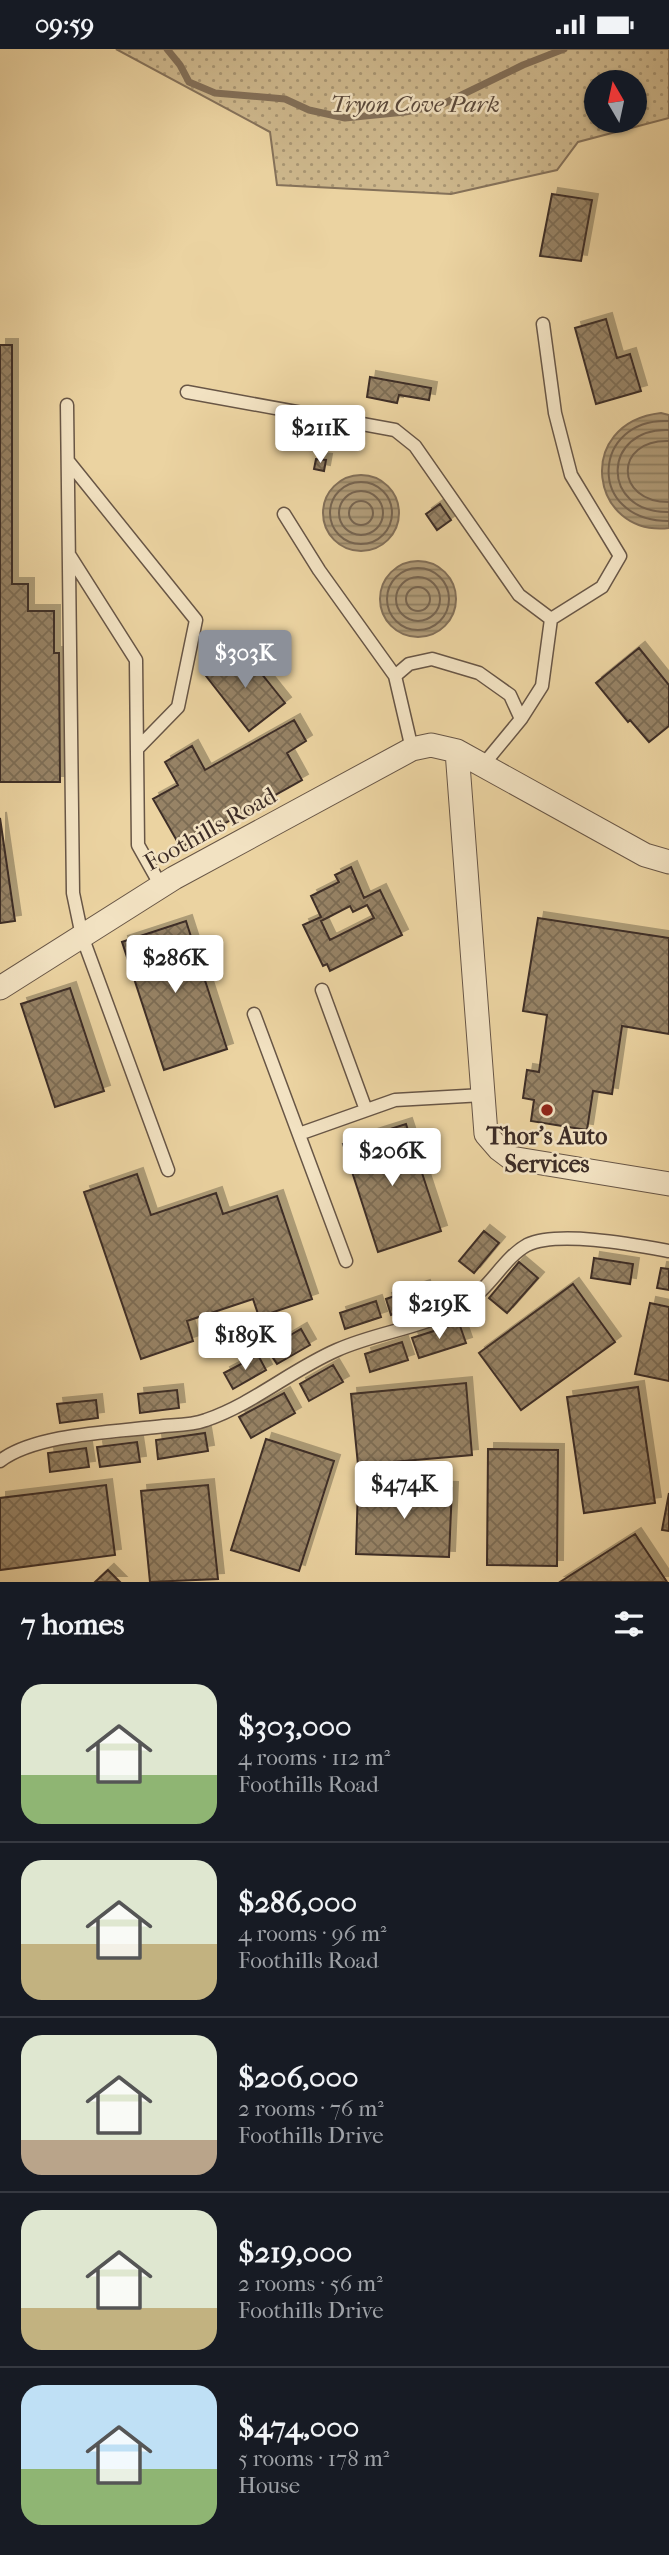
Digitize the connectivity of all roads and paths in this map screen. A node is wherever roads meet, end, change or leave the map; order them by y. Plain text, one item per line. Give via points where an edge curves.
1 (543, 324) dead end
2 (187, 392) dead end
3 (67, 405) dead end
4 (68, 461) junction
5 (284, 514) dead end
6 (70, 555) junction
7 (551, 619) junction
8 (395, 676) junction
9 (521, 719) junction
10 (137, 749) junction
11 (412, 749) junction
12 (457, 751) junction
13 (483, 765) junction
14 (669, 862) edge
15 (161, 886) junction
16 (82, 936) junction
17 (0, 988) edge
18 (322, 991) dead end
19 (254, 1014) dead end
20 (484, 1095) junction
21 (366, 1110) junction
22 (299, 1134) junction
23 (169, 1170) dead end
24 (669, 1184) edge
25 (669, 1251) edge
26 (346, 1261) dead end
27 (0, 1461) edge

1 - 7 lane via 555,413 571,475 620,557 602,587
2 - 7 lane via 395,430 415,446 519,595
3 - 4 lane
4 - 6 lane
4 - 10 lane via 196,619 178,707
5 - 8 lane
6 - 10 lane via 136,660
6 - 16 lane via 72,893
7 - 9 lane via 542,685
8 - 9 lane via 409,664 432,659 479,673 510,695
8 - 11 lane
9 - 13 lane
10 - 15 lane via 138,845
11 - 12 street, Foothills Road via 431,745
11 - 15 street, Foothills Road
12 - 13 street, Foothills Road
12 - 20 street
13 - 14 street, Foothills Road via 645,855
15 - 16 street, Foothills Road
16 - 17 street, Foothills Road
16 - 23 lane
18 - 21 lane
19 - 22 lane
20 - 21 lane via 394,1100
20 - 24 street via 486,1134 511,1158
21 - 22 lane
22 - 26 lane
25 - 27 lane via 607,1240 527,1245 473,1299 435,1320 337,1350 227,1412 202,1422 63,1438 15,1450

